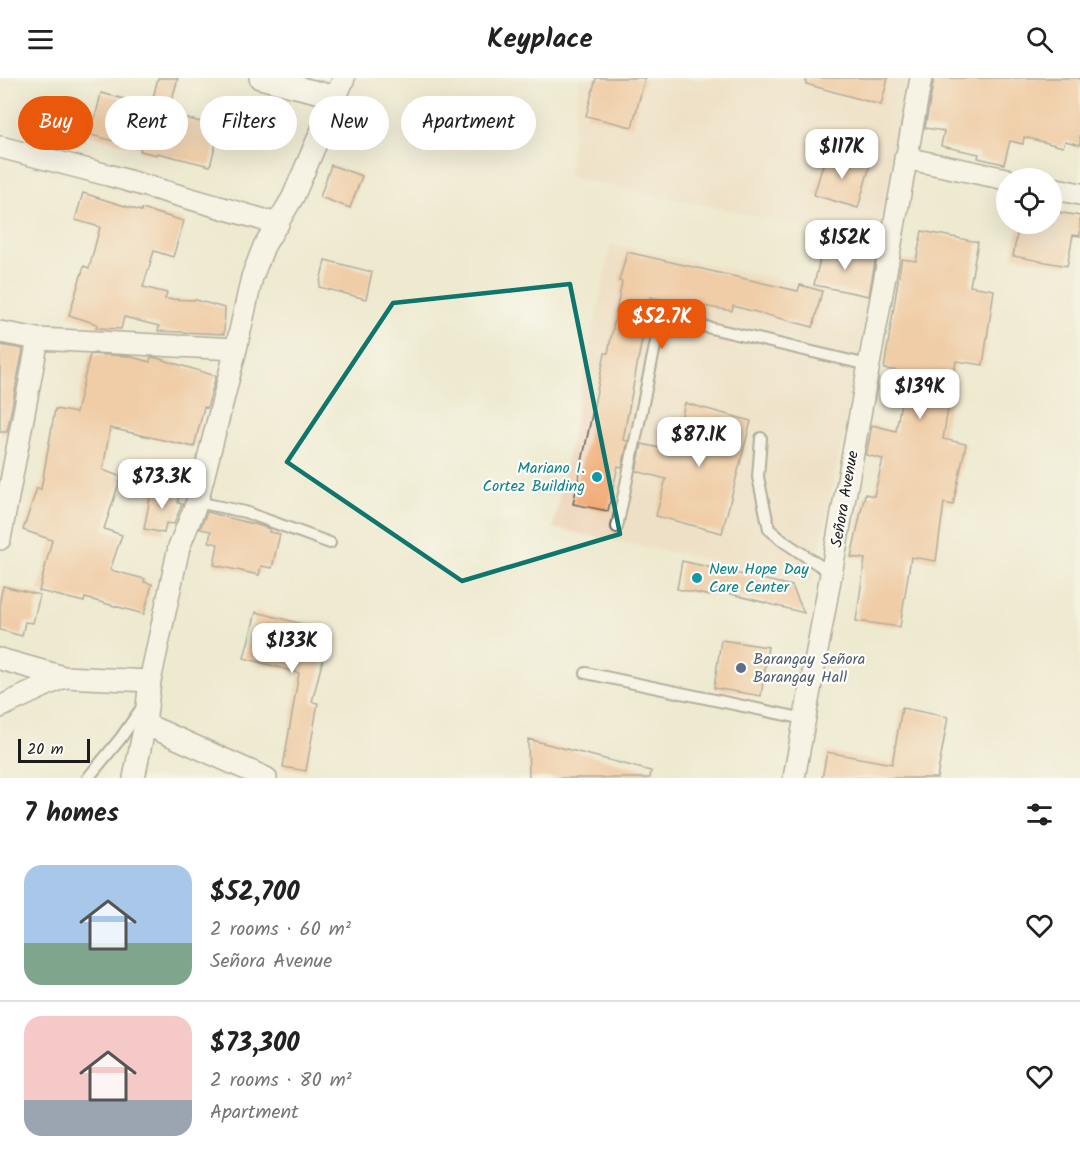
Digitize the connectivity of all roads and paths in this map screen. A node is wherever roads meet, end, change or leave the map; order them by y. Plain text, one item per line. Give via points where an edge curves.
1 (260, 78) edge
2 (921, 78) edge
3 (340, 88) edge
4 (0, 147) edge
5 (905, 158) junction
6 (996, 177) edge
7 (1062, 190) edge
8 (1080, 194) edge
9 (278, 224) junction
10 (0, 332) edge
11 (38, 339) junction
12 (236, 350) junction
13 (868, 365) junction
14 (761, 438) dead end
15 (197, 502) junction
16 (617, 527) dead end
17 (0, 539) edge
18 (330, 543) dead end
19 (831, 573) junction
20 (0, 659) edge
21 (586, 674) dead end
22 (64, 677) junction
23 (149, 690) junction
24 (0, 707) edge
25 (805, 719) junction
26 (145, 724) junction
27 (88, 778) edge
28 (134, 778) edge
29 (266, 778) edge
30 (795, 778) edge

1 - 3 street
2 - 5 street, Señora Avenue
3 - 9 street
4 - 9 street
5 - 6 street
5 - 13 street, Señora Avenue
7 - 8 street
9 - 12 street via 252,277
10 - 11 street
11 - 12 street
11 - 17 street
12 - 15 street
13 - 16 lane via 681,321 666,322 658,332
13 - 19 street, Señora Avenue
14 - 19 lane via 758,477 769,529
15 - 18 lane via 245,512
15 - 23 street via 179,547
19 - 25 street, Señora Avenue
20 - 22 street
21 - 25 lane
22 - 23 street
22 - 24 street
23 - 26 street
23 - 27 lane via 120,739
25 - 30 street, Señora Avenue
26 - 28 street
26 - 29 street

